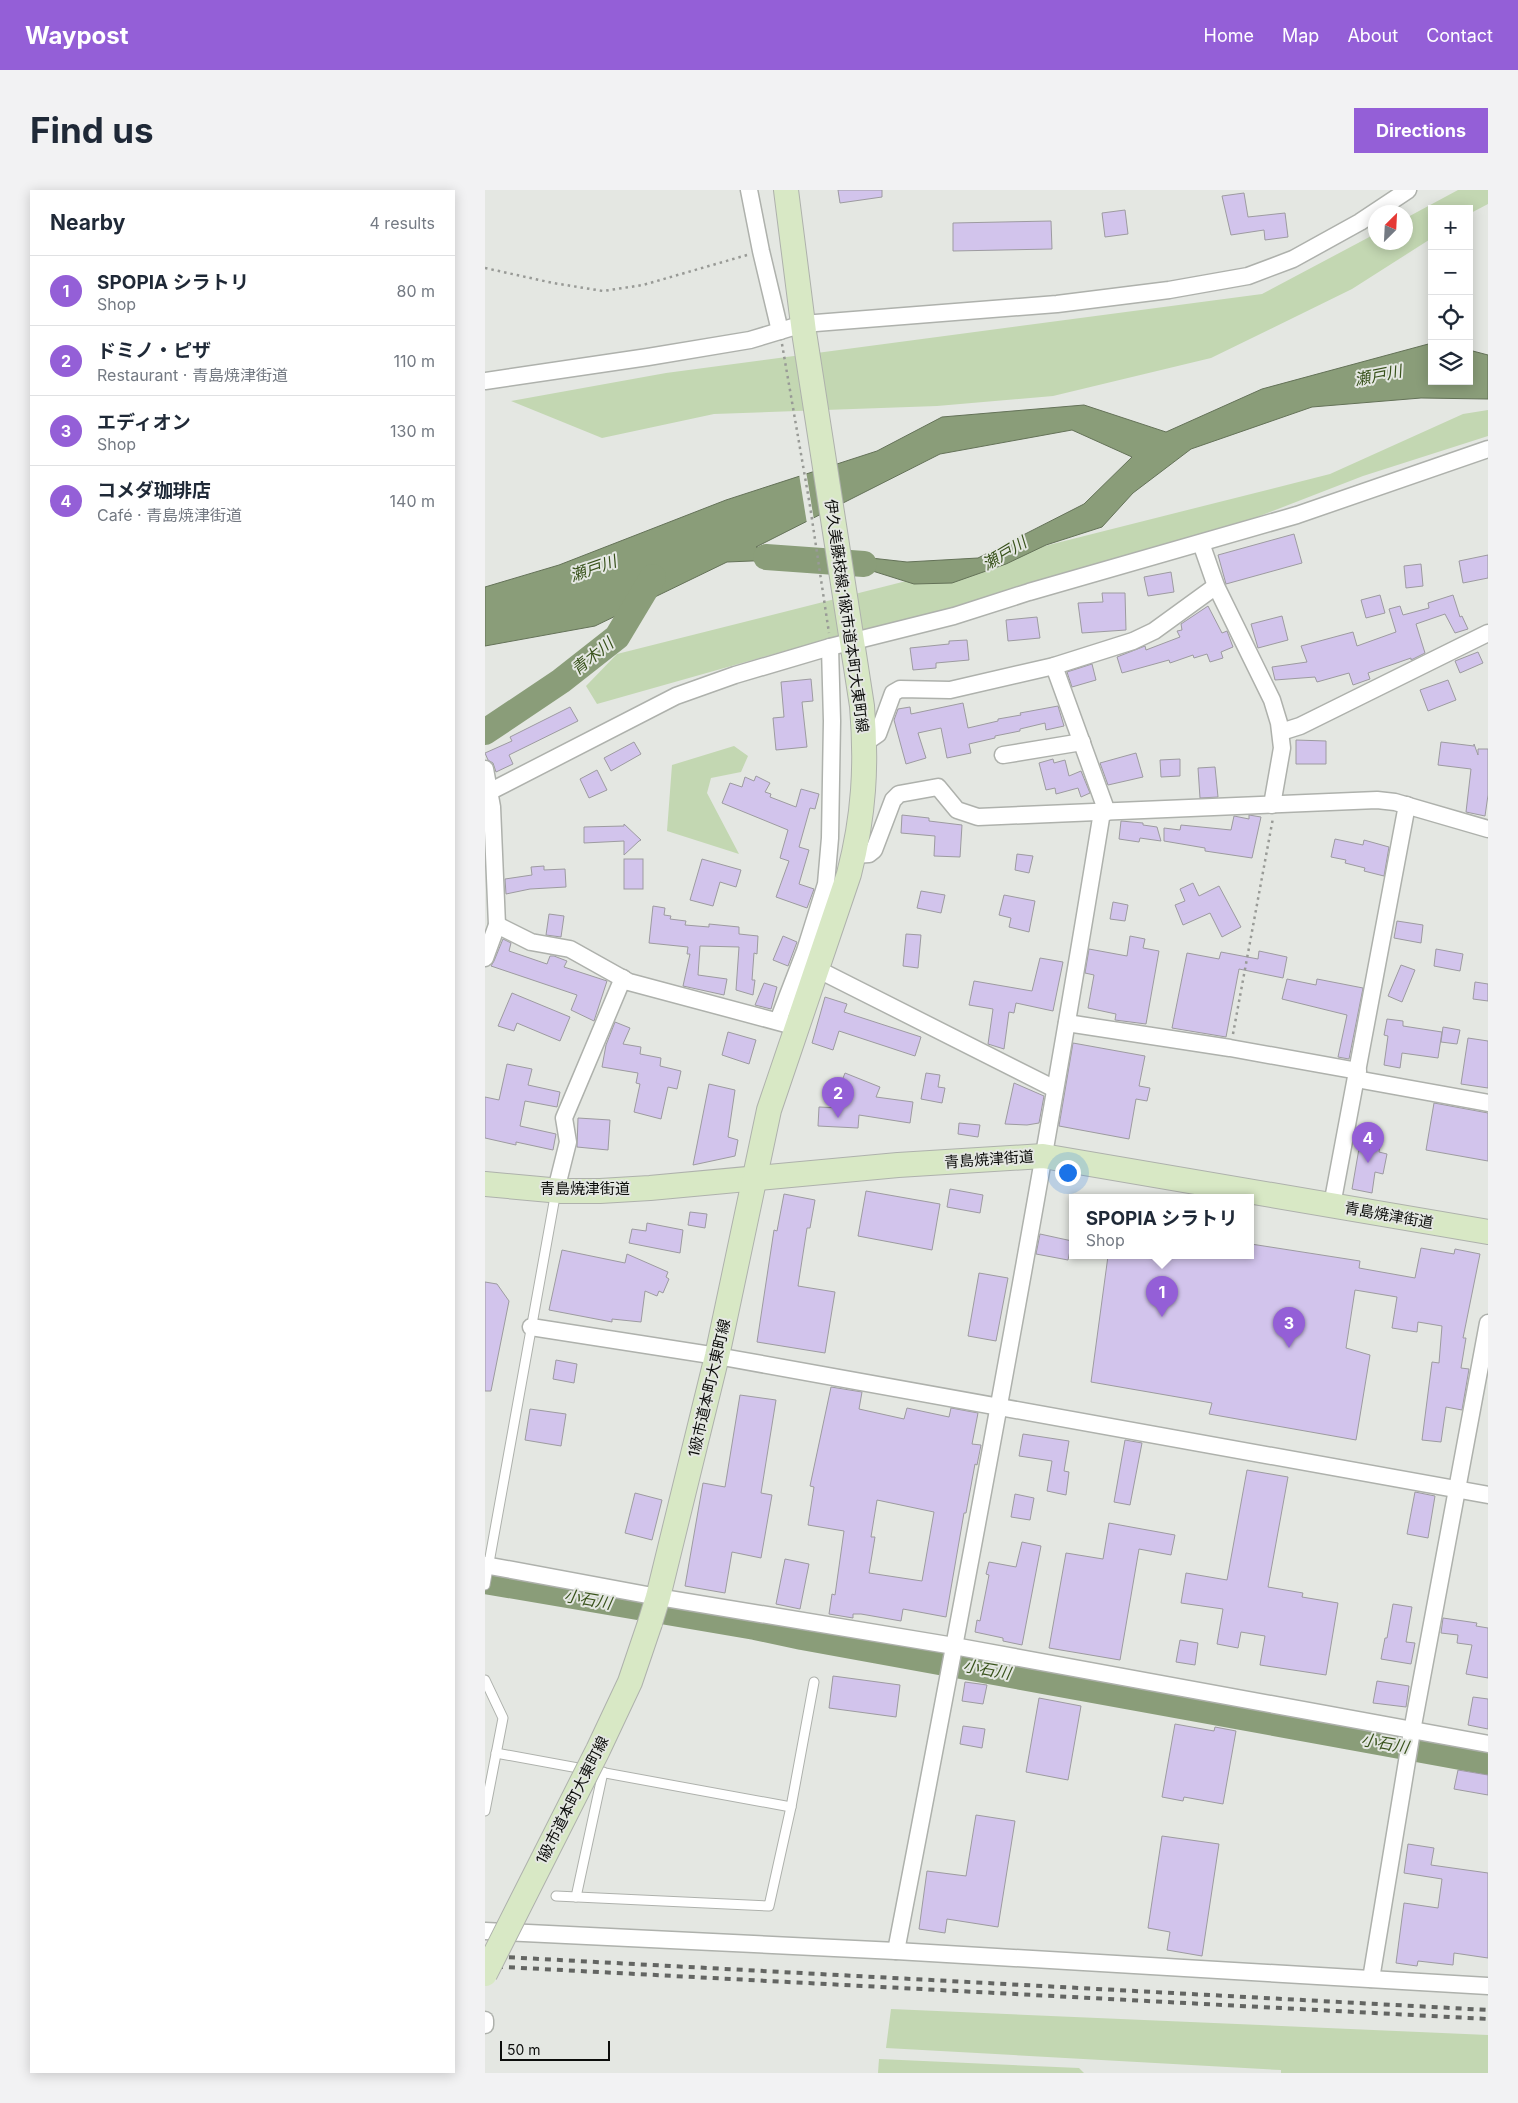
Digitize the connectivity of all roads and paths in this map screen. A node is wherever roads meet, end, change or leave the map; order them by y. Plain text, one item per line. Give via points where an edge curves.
1 (749, 190) edge
2 (786, 190) edge
3 (1408, 190) edge
4 (761, 251) junction
5 (485, 268) edge
6 (803, 324) junction
7 (780, 331) junction
8 (485, 381) edge
9 (1488, 449) edge
10 (1201, 543) junction
11 (1216, 586) junction
12 (1488, 633) edge
13 (841, 641) junction
14 (1054, 666) junction
15 (1281, 732) junction
16 (1082, 742) junction
17 (865, 743) junction
18 (1003, 755) dead end
19 (485, 769) edge
20 (489, 802) edge
21 (1274, 805) junction
22 (1407, 805) junction
23 (1104, 812) junction
24 (1487, 825) edge
25 (854, 855) junction
26 (489, 861) edge
27 (497, 926) junction
28 (485, 958) edge
29 (817, 969) junction
30 (623, 978) junction
31 (1067, 1023) junction
32 (788, 1024) junction
33 (1230, 1048) junction
34 (1357, 1075) junction
35 (1055, 1089) junction
36 (1488, 1103) edge
37 (1043, 1156) junction
38 (755, 1179) junction
39 (485, 1184) edge
40 (556, 1190) junction
41 (1332, 1205) junction
42 (1488, 1232) edge
43 (1488, 1323) edge
44 (531, 1327) junction
45 (717, 1356) junction
46 (999, 1405) junction
47 (1458, 1490) junction
48 (1488, 1495) edge
49 (487, 1566) edge
50 (485, 1585) edge
51 (658, 1597) junction
52 (955, 1646) junction
53 (485, 1680) edge
54 (814, 1682) dead end
55 (1412, 1731) junction
56 (1488, 1744) edge
57 (496, 1753) junction
58 (603, 1772) junction
59 (791, 1807) junction
60 (485, 1811) edge
61 (556, 1896) dead end
62 (577, 1897) junction
63 (485, 1931) edge
64 (896, 1951) junction
65 (485, 1974) edge
66 (1371, 1979) junction
67 (1488, 1986) edge
68 (485, 2020) edge
69 (485, 2025) edge

1 - 4 street
2 - 6 main road, 伊久美藤枝線;1級市道本町大東町線
3 - 6 street via 1360,222 1293,259 1248,276 1057,304
4 - 5 path via 643,285 603,291
4 - 7 street
6 - 7 street
6 - 13 main road, 伊久美藤枝線;1級市道本町大東町線
7 - 8 street via 750,340
7 - 13 path via 810,506
9 - 10 street via 1297,515
10 - 11 street
10 - 13 street via 953,616
11 - 14 street via 1133,641
11 - 15 street via 1272,700
12 - 15 street via 1300,726
13 - 17 main road, 伊久美藤枝線;1級市道本町大東町線 via 862,706
13 - 20 street via 676,696
13 - 32 street via 832,741 826,884 805,951
14 - 16 street
14 - 17 street via 950,690 900,689 893,693 878,734
15 - 21 street via 1282,748
16 - 18 street
16 - 23 street
17 - 25 main road, 伊久美藤枝線;1級市道本町大東町線 via 865,778
19 - 20 street
20 - 26 street
21 - 22 street via 1377,800
21 - 23 street
21 - 33 path
22 - 24 street
22 - 34 street
23 - 25 street via 978,817 957,810 938,787 899,794 893,800 873,850 869,854
23 - 31 street
25 - 29 main road, 伊久美藤枝線;1級市道本町大東町線
26 - 27 street
27 - 28 street
27 - 30 street via 531,942 570,949
29 - 32 main road, 伊久美藤枝線;1級市道本町大東町線
29 - 35 street
30 - 32 street
30 - 40 street via 564,1118 568,1142
31 - 33 street
31 - 35 street
32 - 38 main road, 伊久美藤枝線;1級市道本町大東町線
33 - 34 street
34 - 36 street
34 - 41 street
35 - 37 street
37 - 38 main road, 青島焼津街道 via 898,1165
37 - 41 main road, 青島焼津街道
37 - 46 street
38 - 40 main road, 青島焼津街道 via 600,1191
38 - 45 main road, 1級市道本町大東町線
39 - 40 main road, 青島焼津街道
40 - 44 lane
41 - 42 main road, 青島焼津街道
43 - 47 street
44 - 45 street
44 - 49 lane
45 - 46 street
45 - 51 main road, 1級市道本町大東町線
46 - 47 street
46 - 52 street
47 - 48 street
47 - 55 street
49 - 50 lane
49 - 51 street
51 - 52 street
51 - 65 main road, 1級市道本町大東町線, bridge via 630,1682
52 - 55 street
52 - 64 street
53 - 57 lane via 503,1718
54 - 59 lane
55 - 56 street
55 - 66 street
57 - 58 lane
57 - 60 lane
58 - 59 lane
58 - 62 lane
59 - 62 lane via 769,1906
61 - 62 lane
63 - 64 street
64 - 66 street
66 - 67 street
68 - 69 street

